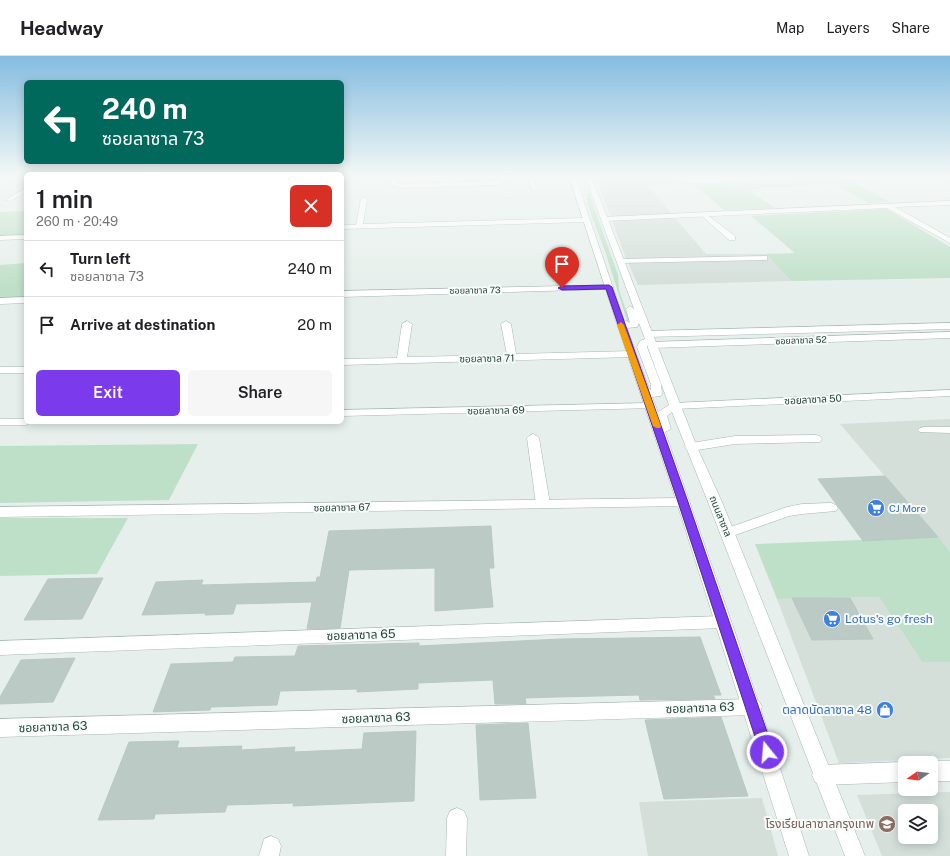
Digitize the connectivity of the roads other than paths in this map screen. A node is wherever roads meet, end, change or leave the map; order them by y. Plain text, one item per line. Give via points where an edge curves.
1 (361, 213) edge
2 (583, 213) edge
3 (602, 213) edge
4 (738, 213) edge
5 (901, 213) edge
6 (704, 215) junction
7 (604, 219) junction
8 (585, 220) junction
9 (344, 227) edge
10 (359, 227) junction
11 (0, 238) edge
12 (24, 238) edge
13 (732, 238) dead end
14 (950, 241) edge
15 (764, 258) dead end
16 (620, 261) junction
17 (628, 281) junction
18 (609, 287) junction
19 (344, 294) edge
20 (24, 300) edge
21 (0, 301) edge
22 (407, 324) dead end
23 (506, 324) dead end
24 (621, 326) junction
25 (950, 326) edge
26 (950, 335) edge
27 (650, 340) junction
28 (632, 354) junction
29 (512, 357) junction
30 (402, 360) junction
31 (344, 362) edge
32 (0, 370) edge
33 (24, 370) edge
34 (644, 390) junction
35 (950, 393) edge
36 (650, 406) junction
37 (675, 406) junction
38 (344, 413) edge
39 (0, 422) edge
40 (24, 422) edge
41 (924, 430) dead end
42 (950, 430) edge
43 (533, 438) dead end
44 (816, 439) dead end
45 (691, 447) junction
46 (679, 489) junction
47 (683, 502) junction
48 (543, 504) junction
49 (831, 508) dead end
50 (0, 512) edge
51 (727, 533) junction
52 (722, 622) junction
53 (0, 648) edge
54 (753, 707) junction
55 (0, 728) edge
56 (938, 771) edge
57 (950, 771) edge
58 (898, 772) edge
59 (822, 775) junction
60 (457, 818) dead end
61 (456, 856) edge
62 (799, 856) edge
63 (854, 856) edge

1 - 10 street
2 - 8 street
3 - 7 street, ถนนลาซาล
4 - 6 street
5 - 14 street
6 - 7 street
6 - 13 street
7 - 16 street, ถนนลาซาล
8 - 10 street
8 - 18 street
9 - 10 street
11 - 12 street
15 - 16 street
16 - 17 street, ถนนลาซาล
17 - 24 street via 625,287 627,303 635,322 634,325
17 - 27 street, ถนนลาซาล
18 - 19 street, ซอยลาซาล 73
18 - 24 street
20 - 21 street
22 - 30 street
23 - 29 street
24 - 27 street
24 - 28 street
25 - 27 street
26 - 27 street, ซอยลาซาล 52
27 - 34 street via 643,343 642,347 656,384 657,394
27 - 37 street, ถนนลาซาล
28 - 29 street, ซอยลาซาล 71
28 - 34 street
29 - 30 street, ซอยลาซาล 71
30 - 31 street, ซอยลาซาล 71
32 - 33 street
34 - 36 street
35 - 37 street, ซอยลาซาล 50
36 - 38 street, ซอยลาซาล 69
36 - 46 street
37 - 45 street, ถนนลาซาล
37 - 46 street via 661,416 684,478
39 - 40 street
41 - 42 street
43 - 48 street
44 - 45 street via 735,440
45 - 51 street, ถนนลาซาล
46 - 47 street
47 - 48 street, ซอยลาซาล 67
47 - 52 street
48 - 50 street, ซอยลาซาล 67
49 - 51 street via 787,512
51 - 59 street, ถนนลาซาล
52 - 53 street, ซอยลาซาล 65
52 - 54 street
54 - 55 street, ซอยลาซาล 63
54 - 62 street
56 - 57 street
58 - 59 street
59 - 63 street, ถนนลาซาล
60 - 61 street

